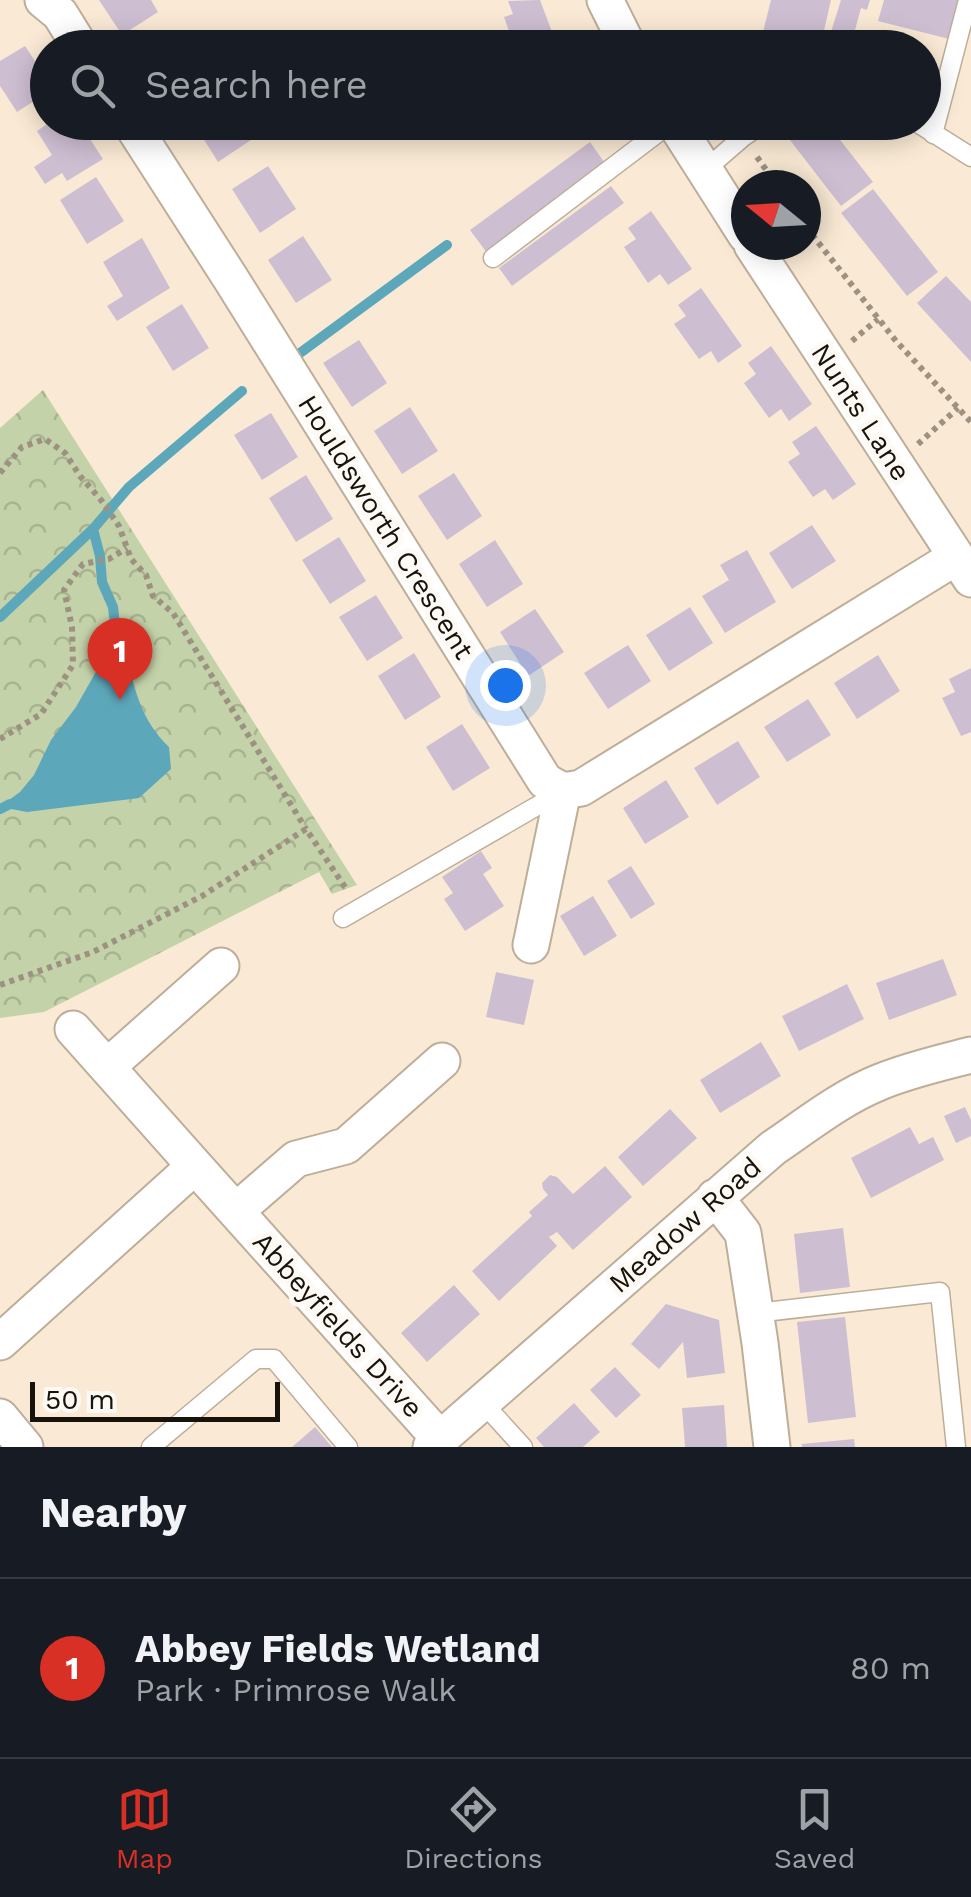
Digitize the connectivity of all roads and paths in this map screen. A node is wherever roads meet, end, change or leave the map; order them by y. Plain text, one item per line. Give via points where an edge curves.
1 (43, 0) edge
2 (968, 0) edge
3 (608, 4) edge
4 (70, 30) edge
5 (620, 30) edge
6 (941, 100) edge
7 (941, 139) edge
8 (142, 140) edge
9 (649, 140) edge
10 (685, 140) edge
11 (740, 140) edge
12 (971, 157) edge
13 (705, 170) junction
14 (731, 212) edge
15 (821, 247) edge
16 (493, 258) dead end
17 (762, 260) edge
18 (958, 408) junction
19 (971, 422) edge
20 (896, 464) junction
21 (0, 473) edge
22 (127, 548) junction
23 (964, 568) edge
24 (0, 739) edge
25 (562, 790) junction
26 (306, 829) junction
27 (351, 913) joint
28 (531, 945) dead end
29 (221, 966) dead end
30 (0, 985) edge
31 (73, 1029) dead end
32 (971, 1055) edge
33 (442, 1061) dead end
34 (107, 1067) junction
35 (195, 1166) junction
36 (715, 1197) junction
37 (236, 1211) junction
38 (756, 1313) junction
39 (0, 1342) edge
40 (482, 1402) junction
41 (0, 1417) edge
42 (435, 1443) edge
43 (25, 1447) edge
44 (151, 1447) edge
45 (348, 1447) edge
46 (523, 1447) edge
47 (772, 1447) edge
48 (956, 1447) edge

1 - 4 street
2 - 6 lane
3 - 5 street
7 - 12 lane
8 - 25 street, Houldsworth Crescent via 544,781
9 - 16 lane
10 - 13 street
11 - 13 lane
13 - 14 street
15 - 18 path
17 - 20 street, Nunts Lane
18 - 19 path
18 - 20 path
20 - 23 street, Nunts Lane
21 - 22 path via 22,447 45,439 65,453 101,500
22 - 24 path via 83,564 64,590 73,665 41,714
22 - 26 path
23 - 25 street via 581,788
25 - 27 lane
25 - 28 street
26 - 27 path
26 - 30 path via 202,896 93,952
29 - 34 street
31 - 34 street, Abbeyfields Drive
32 - 36 street, Meadow Road via 878,1083 772,1148
33 - 37 street, Abbeyfields Drive via 346,1146 296,1158
34 - 35 street, Abbeyfields Drive
35 - 37 street, Abbeyfields Drive
35 - 39 street
36 - 38 street via 743,1233
36 - 40 street, Meadow Road
37 - 42 street, Abbeyfields Drive
38 - 47 street
38 - 48 lane via 940,1292
40 - 42 street, Meadow Road
40 - 46 lane
41 - 43 street
44 - 45 lane via 256,1359 274,1359

